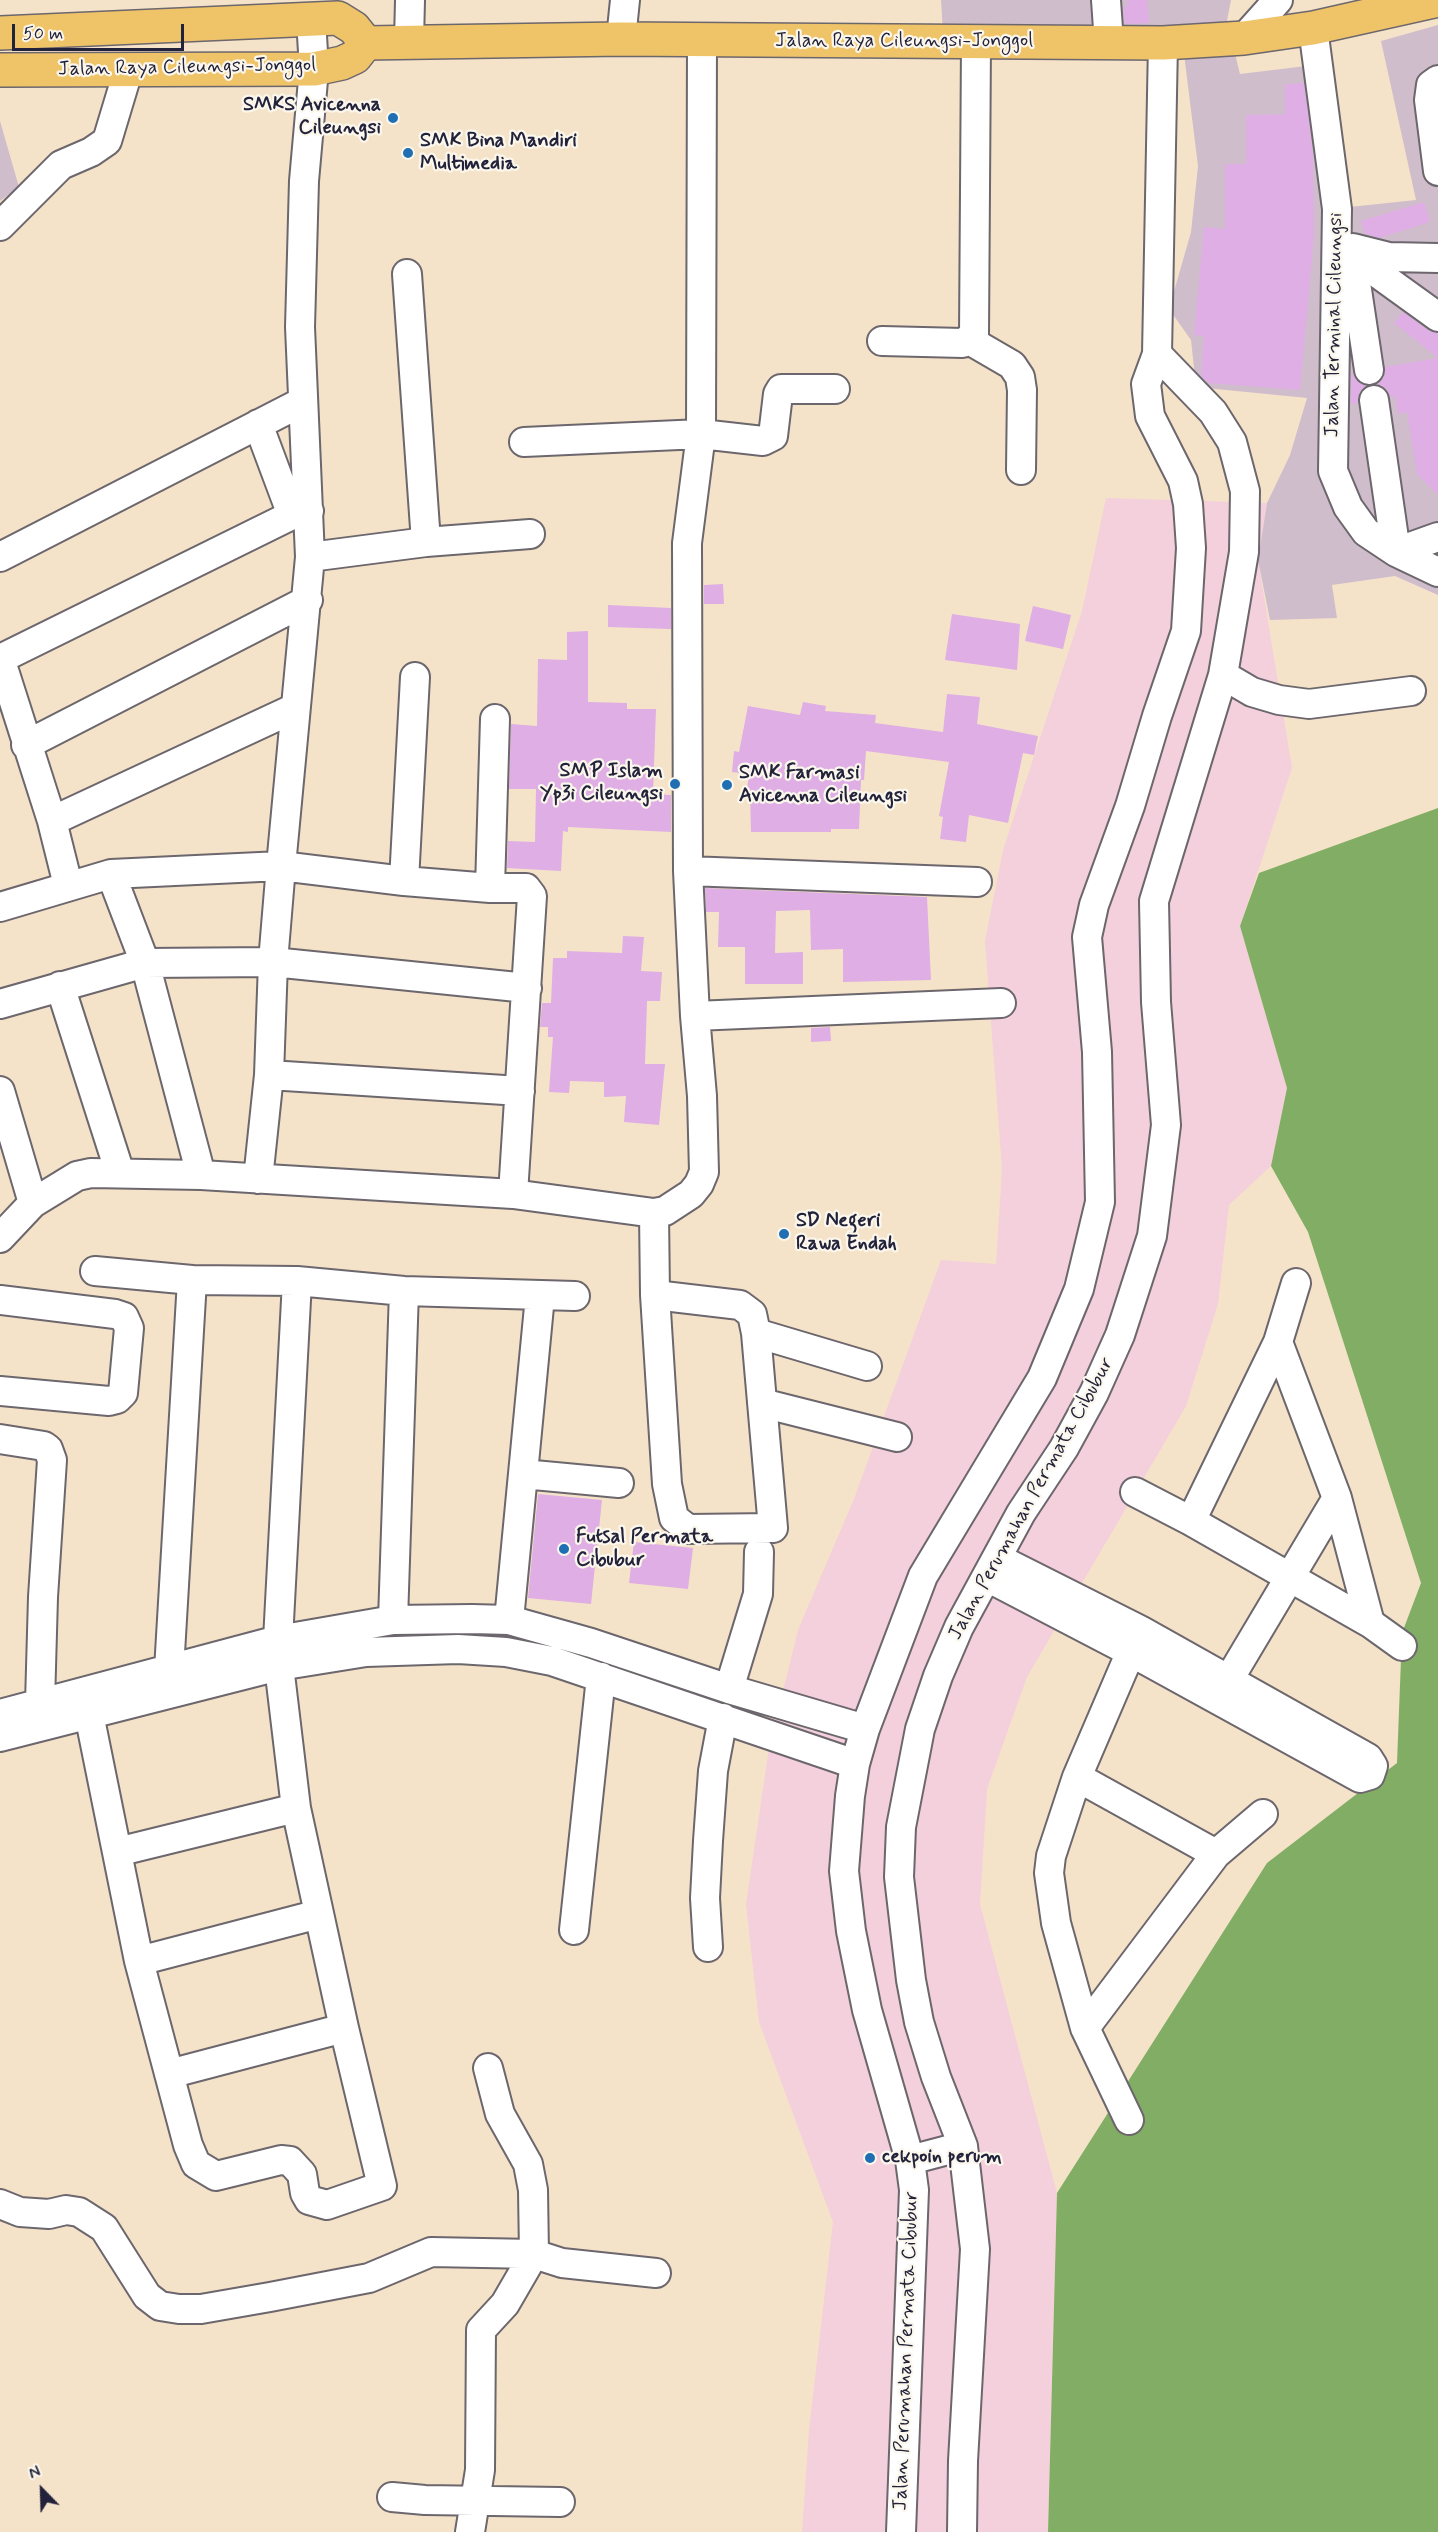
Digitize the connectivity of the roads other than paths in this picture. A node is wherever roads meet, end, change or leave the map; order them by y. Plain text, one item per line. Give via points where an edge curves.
1 (410, 0) edge
2 (625, 0) edge
3 (1106, 0) edge
4 (1278, 0) edge
5 (1438, 0) edge
6 (311, 19) junction
7 (1313, 28) junction
8 (0, 33) edge
9 (1244, 38) junction
10 (621, 39) junction
11 (702, 40) junction
12 (409, 41) junction
13 (976, 43) junction
14 (1109, 43) junction
15 (1163, 43) junction
16 (366, 44) junction
17 (129, 68) junction
18 (314, 69) junction
19 (0, 70) edge
20 (1438, 80) edge
21 (1438, 171) edge
22 (0, 226) edge
23 (1336, 244) junction
24 (1438, 258) edge
25 (407, 274) dead end
26 (1438, 317) edge
27 (969, 340) junction
28 (882, 341) dead end
29 (1157, 354) junction
30 (1369, 370) dead end
31 (835, 389) dead end
32 (1374, 400) dead end
33 (302, 402) junction
34 (258, 424) junction
35 (701, 434) junction
36 (524, 442) dead end
37 (1021, 470) dead end
38 (301, 513) junction
39 (530, 534) dead end
40 (1438, 537) edge
41 (426, 542) junction
42 (1396, 552) junction
43 (0, 557) edge
44 (310, 557) junction
45 (1438, 572) edge
46 (308, 600) junction
47 (0, 659) edge
48 (1223, 675) junction
49 (415, 678) dead end
50 (1411, 691) dead end
51 (295, 708) junction
52 (495, 719) dead end
53 (26, 745) junction
54 (52, 821) junction
55 (281, 866) junction
56 (688, 871) junction
57 (111, 874) junction
58 (404, 881) junction
59 (977, 882) dead end
60 (68, 885) junction
61 (490, 888) junction
62 (0, 908) edge
63 (273, 962) junction
64 (145, 963) junction
65 (60, 986) junction
66 (527, 988) junction
67 (1001, 1003) dead end
68 (0, 1004) edge
69 (695, 1016) junction
70 (269, 1075) junction
71 (0, 1091) edge
72 (520, 1091) junction
73 (120, 1173) junction
74 (201, 1175) junction
75 (258, 1179) junction
76 (513, 1194) junction
77 (33, 1203) junction
78 (654, 1213) junction
79 (0, 1238) edge
80 (95, 1271) dead end
81 (192, 1280) junction
82 (297, 1281) junction
83 (1296, 1283) dead end
84 (404, 1291) junction
85 (655, 1295) junction
86 (540, 1296) junction
87 (575, 1296) dead end
88 (0, 1300) edge
89 (756, 1333) junction
90 (1278, 1342) junction
91 (867, 1366) dead end
92 (0, 1391) edge
93 (762, 1403) junction
94 (897, 1437) dead end
95 (0, 1439) edge
96 (524, 1474) junction
97 (619, 1483) dead end
98 (1135, 1492) dead end
99 (1337, 1498) junction
100 (1191, 1521) junction
101 (759, 1552) dead end
102 (993, 1568) junction
103 (1289, 1576) junction
104 (393, 1620) junction
105 (509, 1620) junction
106 (1370, 1623) junction
107 (1135, 1641) junction
108 (1402, 1646) dead end
109 (278, 1652) junction
110 (169, 1670) junction
111 (601, 1677) junction
112 (729, 1689) junction
113 (40, 1703) junction
114 (0, 1714) edge
115 (89, 1714) junction
116 (723, 1718) junction
117 (865, 1729) junction
118 (0, 1737) edge
119 (855, 1764) junction
120 (1077, 1777) junction
121 (296, 1808) junction
122 (1263, 1814) dead end
123 (117, 1852) junction
124 (1216, 1854) junction
125 (319, 1914) junction
126 (574, 1930) dead end
127 (708, 1947) dead end
128 (138, 1961) junction
129 (344, 2028) junction
130 (1085, 2028) junction
131 (488, 2068) dead end
132 (169, 2074) junction
133 (1129, 2120) dead end
134 (937, 2153) junction
135 (0, 2204) edge
136 (534, 2254) junction
137 (656, 2273) dead end
138 (392, 2496) dead end
139 (477, 2500) junction
140 (560, 2502) dead end
141 (470, 2532) edge
142 (901, 2532) edge
143 (962, 2532) edge

1 - 12 street
2 - 10 street
3 - 14 street
4 - 9 street
5 - 7 main road, Jalan Raya Cileungsi-Jonggol
6 - 8 main road, Jalan Raya Cileungsi-Jonggol
6 - 16 main road, Jalan Raya Cileungsi-Jonggol via 338,18 354,28
6 - 18 street
7 - 9 main road, Jalan Raya Cileungsi-Jonggol
7 - 23 street, Jalan Terminal Cileungsi via 1337,209
9 - 15 main road, Jalan Raya Cileungsi-Jonggol
10 - 11 main road, Jalan Raya Cileungsi-Jonggol
10 - 12 main road, Jalan Raya Cileungsi-Jonggol
11 - 13 main road, Jalan Raya Cileungsi-Jonggol
11 - 35 street
12 - 16 main road, Jalan Raya Cileungsi-Jonggol
13 - 14 main road, Jalan Raya Cileungsi-Jonggol
13 - 27 street via 974,334
14 - 15 main road, Jalan Raya Cileungsi-Jonggol
15 - 29 street, Jalan Perumahan Permata Cibubur
16 - 18 main road, Jalan Raya Cileungsi-Jonggol via 355,57
17 - 18 main road, Jalan Raya Cileungsi-Jonggol
17 - 19 main road, Jalan Raya Cileungsi-Jonggol
17 - 22 street via 107,141 61,165
18 - 33 street via 302,223
20 - 21 street via 1431,85 1429,100
23 - 24 street via 1389,257
23 - 26 street
23 - 30 street via 1356,284
23 - 42 street, Jalan Terminal Cileungsi via 1333,471 1347,507 1366,532
25 - 41 street
27 - 28 street
27 - 37 street via 1012,365 1020,377
29 - 48 street, Jalan Perumahan Permata Cibubur via 1212,412 1232,442 1245,491 1244,552
29 - 117 street, Jalan Perumahan Permata Cibubur via 1146,384 1150,416 1183,481 1188,504 1191,548 1186,631 1094,905 1087,937 1097,1052 1100,1202 1079,1289 1042,1378 923,1576
31 - 35 street via 781,389 774,431 768,439
32 - 42 street
33 - 34 street
33 - 38 street
34 - 38 street
34 - 43 street
35 - 36 street
35 - 56 street via 687,543
38 - 44 street
38 - 47 street
39 - 41 street
40 - 42 street
41 - 44 street
42 - 45 street, Jalan Terminal Cileungsi
44 - 46 street
46 - 51 street
46 - 53 street
47 - 53 street
48 - 50 street via 1252,692 1309,704
48 - 102 street, Jalan Perumahan Permata Cibubur via 1154,901 1156,1002 1166,1125 1152,1236 1120,1335 1094,1393 1021,1513
49 - 58 street
51 - 54 street
51 - 55 street
52 - 61 street
53 - 54 street
54 - 60 street
55 - 57 street
55 - 58 street
55 - 63 street
56 - 59 street
56 - 69 street
57 - 60 street
57 - 64 street
58 - 61 street
60 - 62 street
61 - 66 street via 523,887 532,893
63 - 64 street
63 - 66 street
63 - 70 street
64 - 65 street
64 - 74 street
65 - 68 street
65 - 73 street
66 - 72 street
67 - 69 street
69 - 78 street via 704,1172 691,1194 665,1211
70 - 72 street
70 - 75 street
71 - 77 street
72 - 76 street
73 - 74 street
73 - 77 street via 77,1176
74 - 75 street
75 - 76 street
76 - 78 street
77 - 79 street
78 - 85 street
80 - 81 street
81 - 82 street
81 - 110 street
82 - 84 street
82 - 109 street
83 - 90 street
84 - 86 street
84 - 104 street
85 - 89 street via 740,1305 752,1314
85 - 93 street via 667,1484 670,1509 680,1525 688,1529 773,1528
86 - 87 street
86 - 96 street
88 - 92 street via 116,1314 124,1317 129,1328 123,1393 117,1399
89 - 91 street
89 - 93 street
90 - 99 street
90 - 100 street
93 - 94 street
95 - 113 street via 44,1446 52,1460
96 - 97 street
96 - 105 street
98 - 100 street
99 - 103 street
99 - 106 street
100 - 103 street
101 - 112 street via 758,1594
102 - 107 street
102 - 134 street, Jalan Perumahan Permata Cibubur via 959,1627 938,1676 920,1729 901,1837 903,1918
103 - 106 street
103 - 107 street via 1222,1690
104 - 105 street
104 - 109 street
105 - 112 street via 680,1670
106 - 108 street
107 - 120 street
109 - 110 street
109 - 111 street via 506,1652 552,1661
109 - 115 street
109 - 121 street
110 - 113 street
111 - 116 street
111 - 126 street
112 - 117 street
113 - 114 street
115 - 118 street
115 - 123 street
116 - 119 street
116 - 127 street via 713,1771 708,1840
117 - 119 street, Jalan Perumahan Permata Cibubur
119 - 134 street, Jalan Perumahan Permata Cibubur via 844,1871 851,1932 867,2010
120 - 124 street
120 - 130 street via 1049,1873 1056,1923
121 - 123 street
121 - 125 street
122 - 124 street
123 - 128 street
124 - 130 street
125 - 128 street
125 - 129 street
128 - 132 street
129 - 132 street
129 - 132 street via 382,2186 327,2205 309,2200 302,2174 290,2161 216,2176 196,2164
130 - 133 street
131 - 136 street via 500,2114 528,2164 533,2190
134 - 142 street, Jalan Perumahan Permata Cibubur via 914,2190
134 - 143 street, Jalan Perumahan Permata Cibubur via 975,2249
135 - 136 street via 20,2212 79,2212 104,2228 147,2296 160,2306 179,2309 247,2301 369,2278 431,2252
136 - 137 street via 562,2263
136 - 139 street via 505,2304 481,2330
138 - 139 street
139 - 140 street
139 - 141 street

